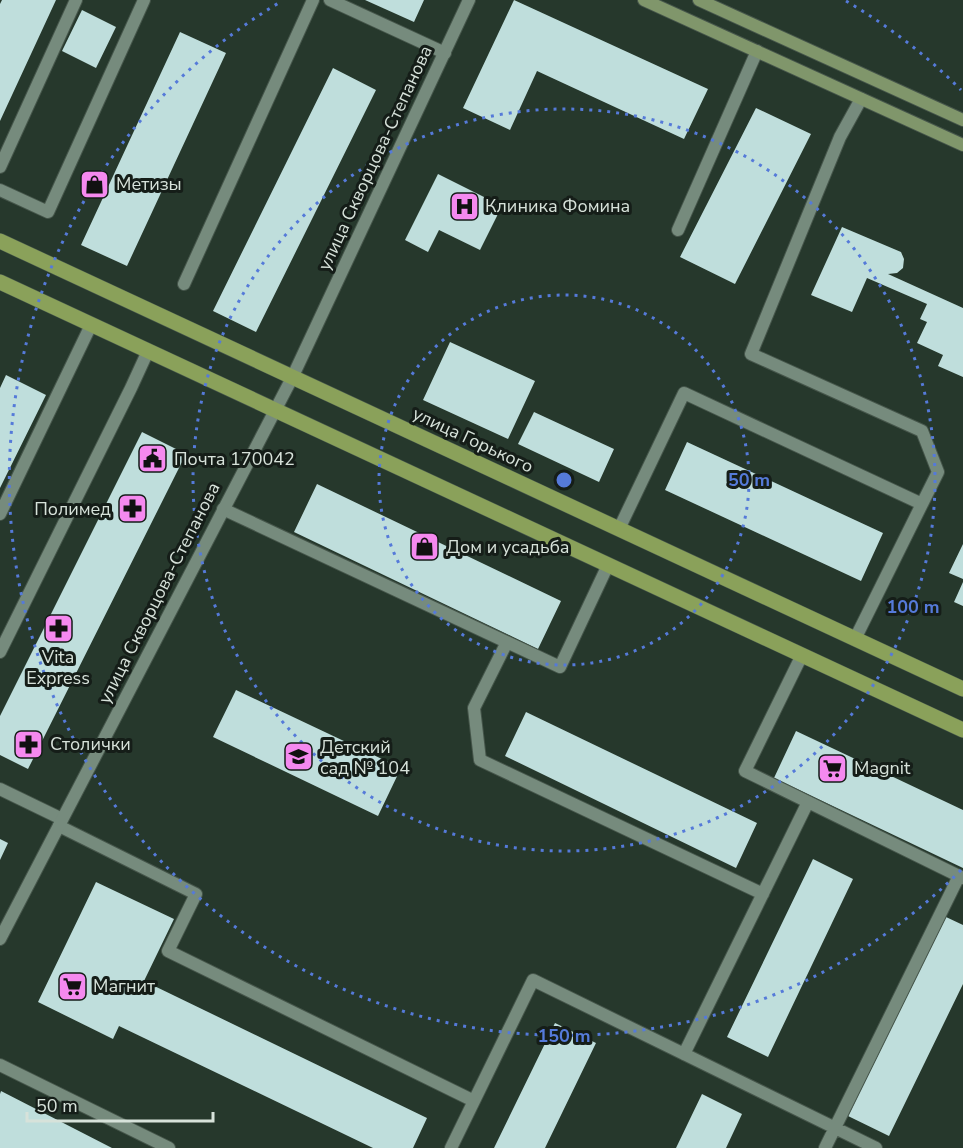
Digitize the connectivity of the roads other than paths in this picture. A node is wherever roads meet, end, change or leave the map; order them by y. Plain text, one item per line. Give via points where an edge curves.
1 (76, 0) edge
2 (144, 0) edge
3 (314, 0) edge
4 (330, 0) edge
5 (469, 0) edge
6 (644, 0) edge
7 (699, 0) edge
8 (757, 51) junction
9 (445, 53) junction
10 (861, 99) junction
11 (963, 120) edge
12 (963, 145) edge
13 (0, 167) edge
14 (0, 190) edge
15 (678, 230) dead end
16 (0, 241) edge
17 (0, 282) edge
18 (184, 284) dead end
19 (92, 325) junction
20 (148, 351) junction
21 (292, 378) junction
22 (274, 410) junction
23 (922, 504) junction
24 (223, 509) junction
25 (0, 514) edge
26 (620, 529) junction
27 (608, 565) junction
28 (855, 639) junction
29 (507, 642) junction
30 (0, 652) edge
31 (802, 655) junction
32 (963, 689) edge
33 (963, 729) edge
34 (0, 789) edge
35 (808, 802) junction
36 (60, 823) junction
37 (961, 877) edge
38 (763, 894) junction
39 (0, 939) edge
40 (684, 1054) junction
41 (0, 1065) edge
42 (474, 1101) junction
43 (835, 1128) junction
44 (169, 1148) edge
45 (451, 1148) edge
46 (825, 1148) edge
47 (876, 1148) edge

1 - 13 street
2 - 14 street via 48,212
3 - 18 street
4 - 9 street
5 - 9 street, улица Скворцова-Степанова
6 - 8 main road
7 - 11 main road
8 - 10 main road
8 - 15 street
9 - 21 street, улица Скворцова-Степанова
10 - 12 main road
10 - 23 street via 840,136 751,354 922,431 938,472
16 - 21 main road, улица Горького
17 - 19 main road
19 - 20 main road
19 - 25 street
20 - 22 main road
20 - 30 street
21 - 22 street, улица Скворцова-Степанова
21 - 26 main road, улица Горького
22 - 24 street, улица Скворцова-Степанова
22 - 27 main road
23 - 26 street via 684,393
23 - 28 street
24 - 29 street
24 - 36 street, улица Скворцова-Степанова
26 - 28 main road, улица Горького
27 - 29 street via 560,667
27 - 31 main road
28 - 32 main road, улица Горького
29 - 38 street via 474,708 480,760
31 - 33 main road
31 - 35 street via 745,771
34 - 36 street
35 - 37 street
35 - 38 street
36 - 39 street, улица Скворцова-Степанова
36 - 42 street via 196,894 168,951
37 - 43 street
38 - 40 street
40 - 42 street via 533,980
40 - 43 street
41 - 44 street
42 - 45 street
43 - 46 street
43 - 47 street

